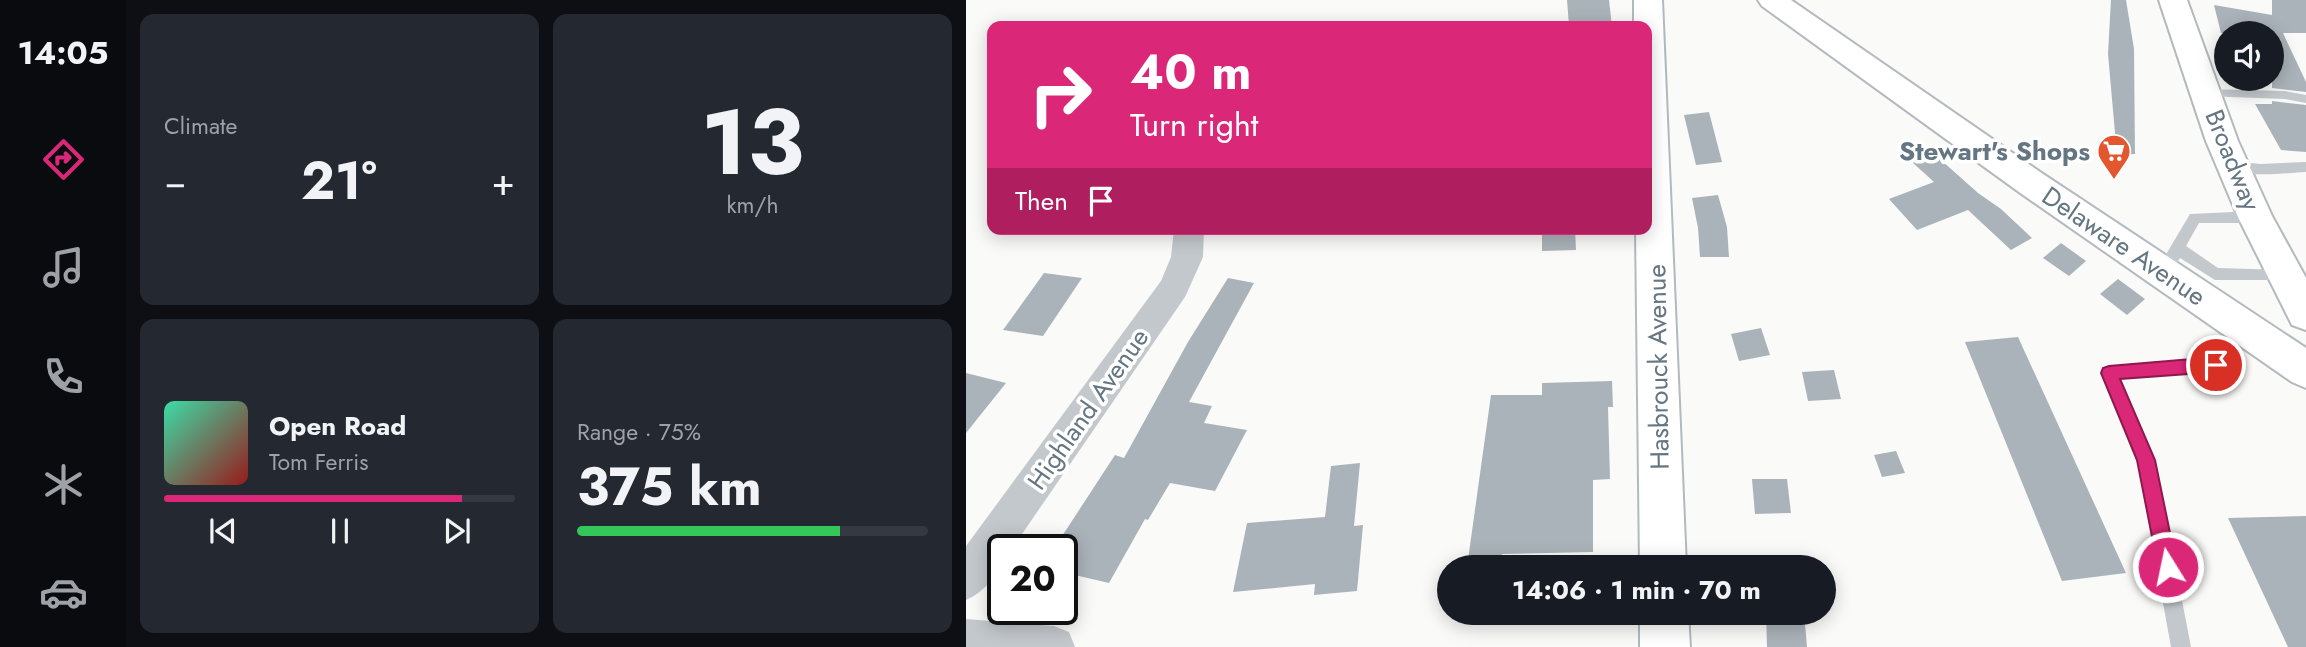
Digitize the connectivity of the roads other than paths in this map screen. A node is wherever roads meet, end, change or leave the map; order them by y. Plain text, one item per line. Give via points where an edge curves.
1 (1648, 0) edge
2 (1772, 0) edge
3 (2173, 0) edge
4 (1649, 21) edge
5 (2206, 93) junction
6 (2306, 99) edge
7 (1652, 151) edge
8 (2233, 166) junction
9 (2306, 167) edge
10 (2255, 217) junction
11 (1188, 235) edge
12 (2170, 260) junction
13 (2286, 276) junction
14 (2306, 314) edge
15 (2245, 329) junction
16 (2306, 370) edge
17 (1663, 555) edge
18 (966, 580) edge
19 (1664, 625) edge
20 (966, 640) edge
21 (1054, 647) edge
22 (1665, 647) edge
23 (2181, 647) edge

1 - 4 main road, Hasbrouck Avenue
2 - 12 main road, Delaware Avenue
3 - 5 main road, Broadway
5 - 6 lane
5 - 8 main road, Broadway
7 - 17 main road, Hasbrouck Avenue
8 - 9 lane
8 - 10 main road, Broadway
10 - 12 lane via 2195,218
10 - 13 main road, Broadway
11 - 18 street, Highland Avenue via 1187,257 1174,288
12 - 13 lane via 2215,274
12 - 15 main road, Delaware Avenue
13 - 14 main road, Broadway
15 - 16 main road, Delaware Avenue
15 - 23 lane via 2216,365 2109,373 2146,460
19 - 22 main road
20 - 21 street

